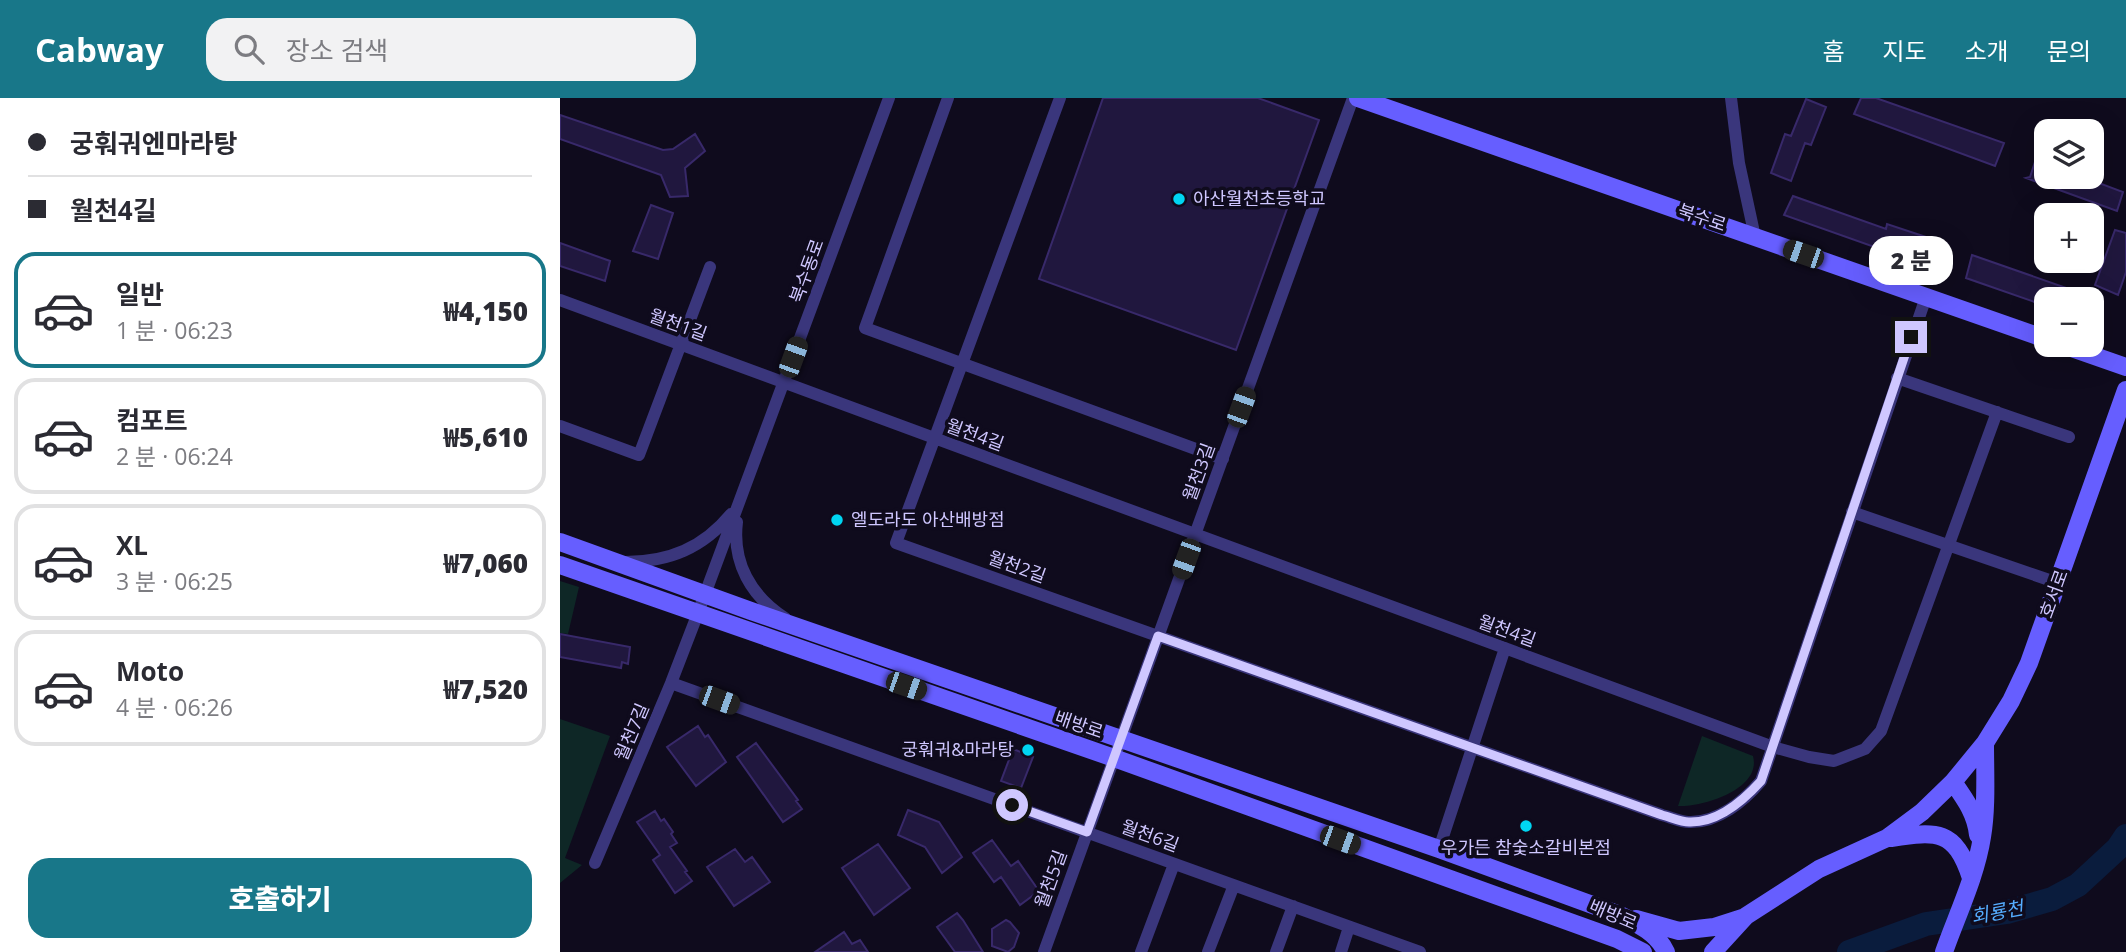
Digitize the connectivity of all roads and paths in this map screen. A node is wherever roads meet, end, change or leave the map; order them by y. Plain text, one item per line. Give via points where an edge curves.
1 (889, 98) edge
2 (948, 98) edge
3 (1060, 98) edge
4 (1356, 98) edge
5 (1731, 98) edge
6 (1755, 237) junction
7 (710, 267) dead end
8 (1926, 297) junction
9 (560, 300) edge
10 (2034, 335) edge
11 (681, 345) junction
12 (2097, 357) edge
13 (962, 364) junction
14 (2126, 367) edge
15 (1897, 378) junction
16 (784, 383) junction
17 (2126, 390) edge
18 (1997, 412) junction
19 (560, 426) edge
20 (2069, 437) dead end
21 (934, 438) junction
22 (1223, 458) junction
23 (738, 505) junction
24 (1852, 512) junction
25 (1195, 534) junction
26 (560, 542) edge
27 (1949, 545) junction
28 (616, 562) junction
29 (560, 565) edge
30 (2058, 583) junction
31 (705, 594) junction
32 (698, 613) junction
33 (800, 628) junction
34 (1158, 636) junction
35 (1505, 648) junction
36 (671, 683) junction
37 (1121, 739) junction
38 (1985, 744) junction
39 (1472, 747) junction
40 (1773, 747) junction
41 (1114, 758) junction
42 (1953, 782) junction
43 (1087, 832) junction
44 (1887, 838) junction
45 (1439, 849) junction
46 (1971, 860) junction
47 (595, 863) dead end
48 (1174, 864) junction
49 (1234, 885) junction
50 (1293, 906) junction
51 (1616, 914) junction
52 (1746, 916) junction
53 (1349, 927) junction
54 (1622, 946) edge
55 (1044, 952) edge
56 (1141, 952) edge
57 (1208, 952) edge
58 (1276, 952) edge
59 (1341, 952) edge
60 (1420, 952) edge
61 (1643, 952) edge
62 (1666, 952) edge
63 (1713, 952) edge
64 (1944, 952) edge

1 - 16 street, 북수동로
2 - 13 street via 865,328
3 - 13 street, 월천2길
4 - 6 street, 북수로
4 - 22 street, 월천3길
5 - 6 street
6 - 8 street, 북수로
7 - 11 street
8 - 10 street, 북수로
8 - 15 street
9 - 11 street, 월천1길
11 - 16 street, 월천1길
11 - 19 street via 639,455
12 - 14 street
13 - 21 street, 월천2길
13 - 22 street
15 - 18 street
15 - 24 street
16 - 21 street, 월천4길
16 - 23 street, 북수동로
17 - 30 street, 호서로
18 - 20 street
18 - 27 street, 월천4길
21 - 25 street, 월천4길
21 - 34 street, 월천2길 via 896,542
22 - 25 street, 월천3길
23 - 28 street via 721,527 674,556
23 - 31 street, 북수동로
23 - 33 street via 735,538 740,565 752,588 772,610
24 - 27 street
24 - 40 street
25 - 34 street, 월천3길
25 - 35 street, 월천4길
26 - 28 street, 배방로
27 - 30 street
27 - 40 street, 월천4길 via 1881,731 1865,749 1834,761
28 - 31 street, 배방로
29 - 32 street, 배방로
30 - 38 street, 호서로 via 2029,663
31 - 32 street, 북수동로
31 - 33 street, 배방로
32 - 36 street, 월천7길
32 - 41 street, 배방로
33 - 37 street, 배방로
34 - 37 street, 월천3길
34 - 39 street, 월천2길
35 - 39 street
35 - 40 street, 월천4길
36 - 43 street, 월천6길
36 - 47 street, 월천7길
37 - 41 street, 월천5길
37 - 45 street, 배방로
38 - 42 street, 호서로
38 - 46 street via 1985,818
39 - 40 street, 월천2길 via 1690,822 1716,817 1745,799 1761,781
39 - 45 street
41 - 43 street, 월천5길
41 - 54 street, 배방로
42 - 44 street, 호서로
42 - 46 street via 1977,825
43 - 48 street, 월천6길
43 - 55 street, 월천5길
44 - 46 street via 1943,836
44 - 52 street via 1819,869
45 - 51 street, 배방로
46 - 64 street via 1971,878
48 - 49 street, 월천6길
48 - 56 street
49 - 50 street, 월천6길
49 - 57 street
50 - 53 street, 월천6길
50 - 58 street
51 - 52 street via 1679,931 1714,928
51 - 62 street, 배방로 via 1642,927
52 - 63 street
53 - 59 street
53 - 60 street, 월천6길
54 - 61 street, 배방로

